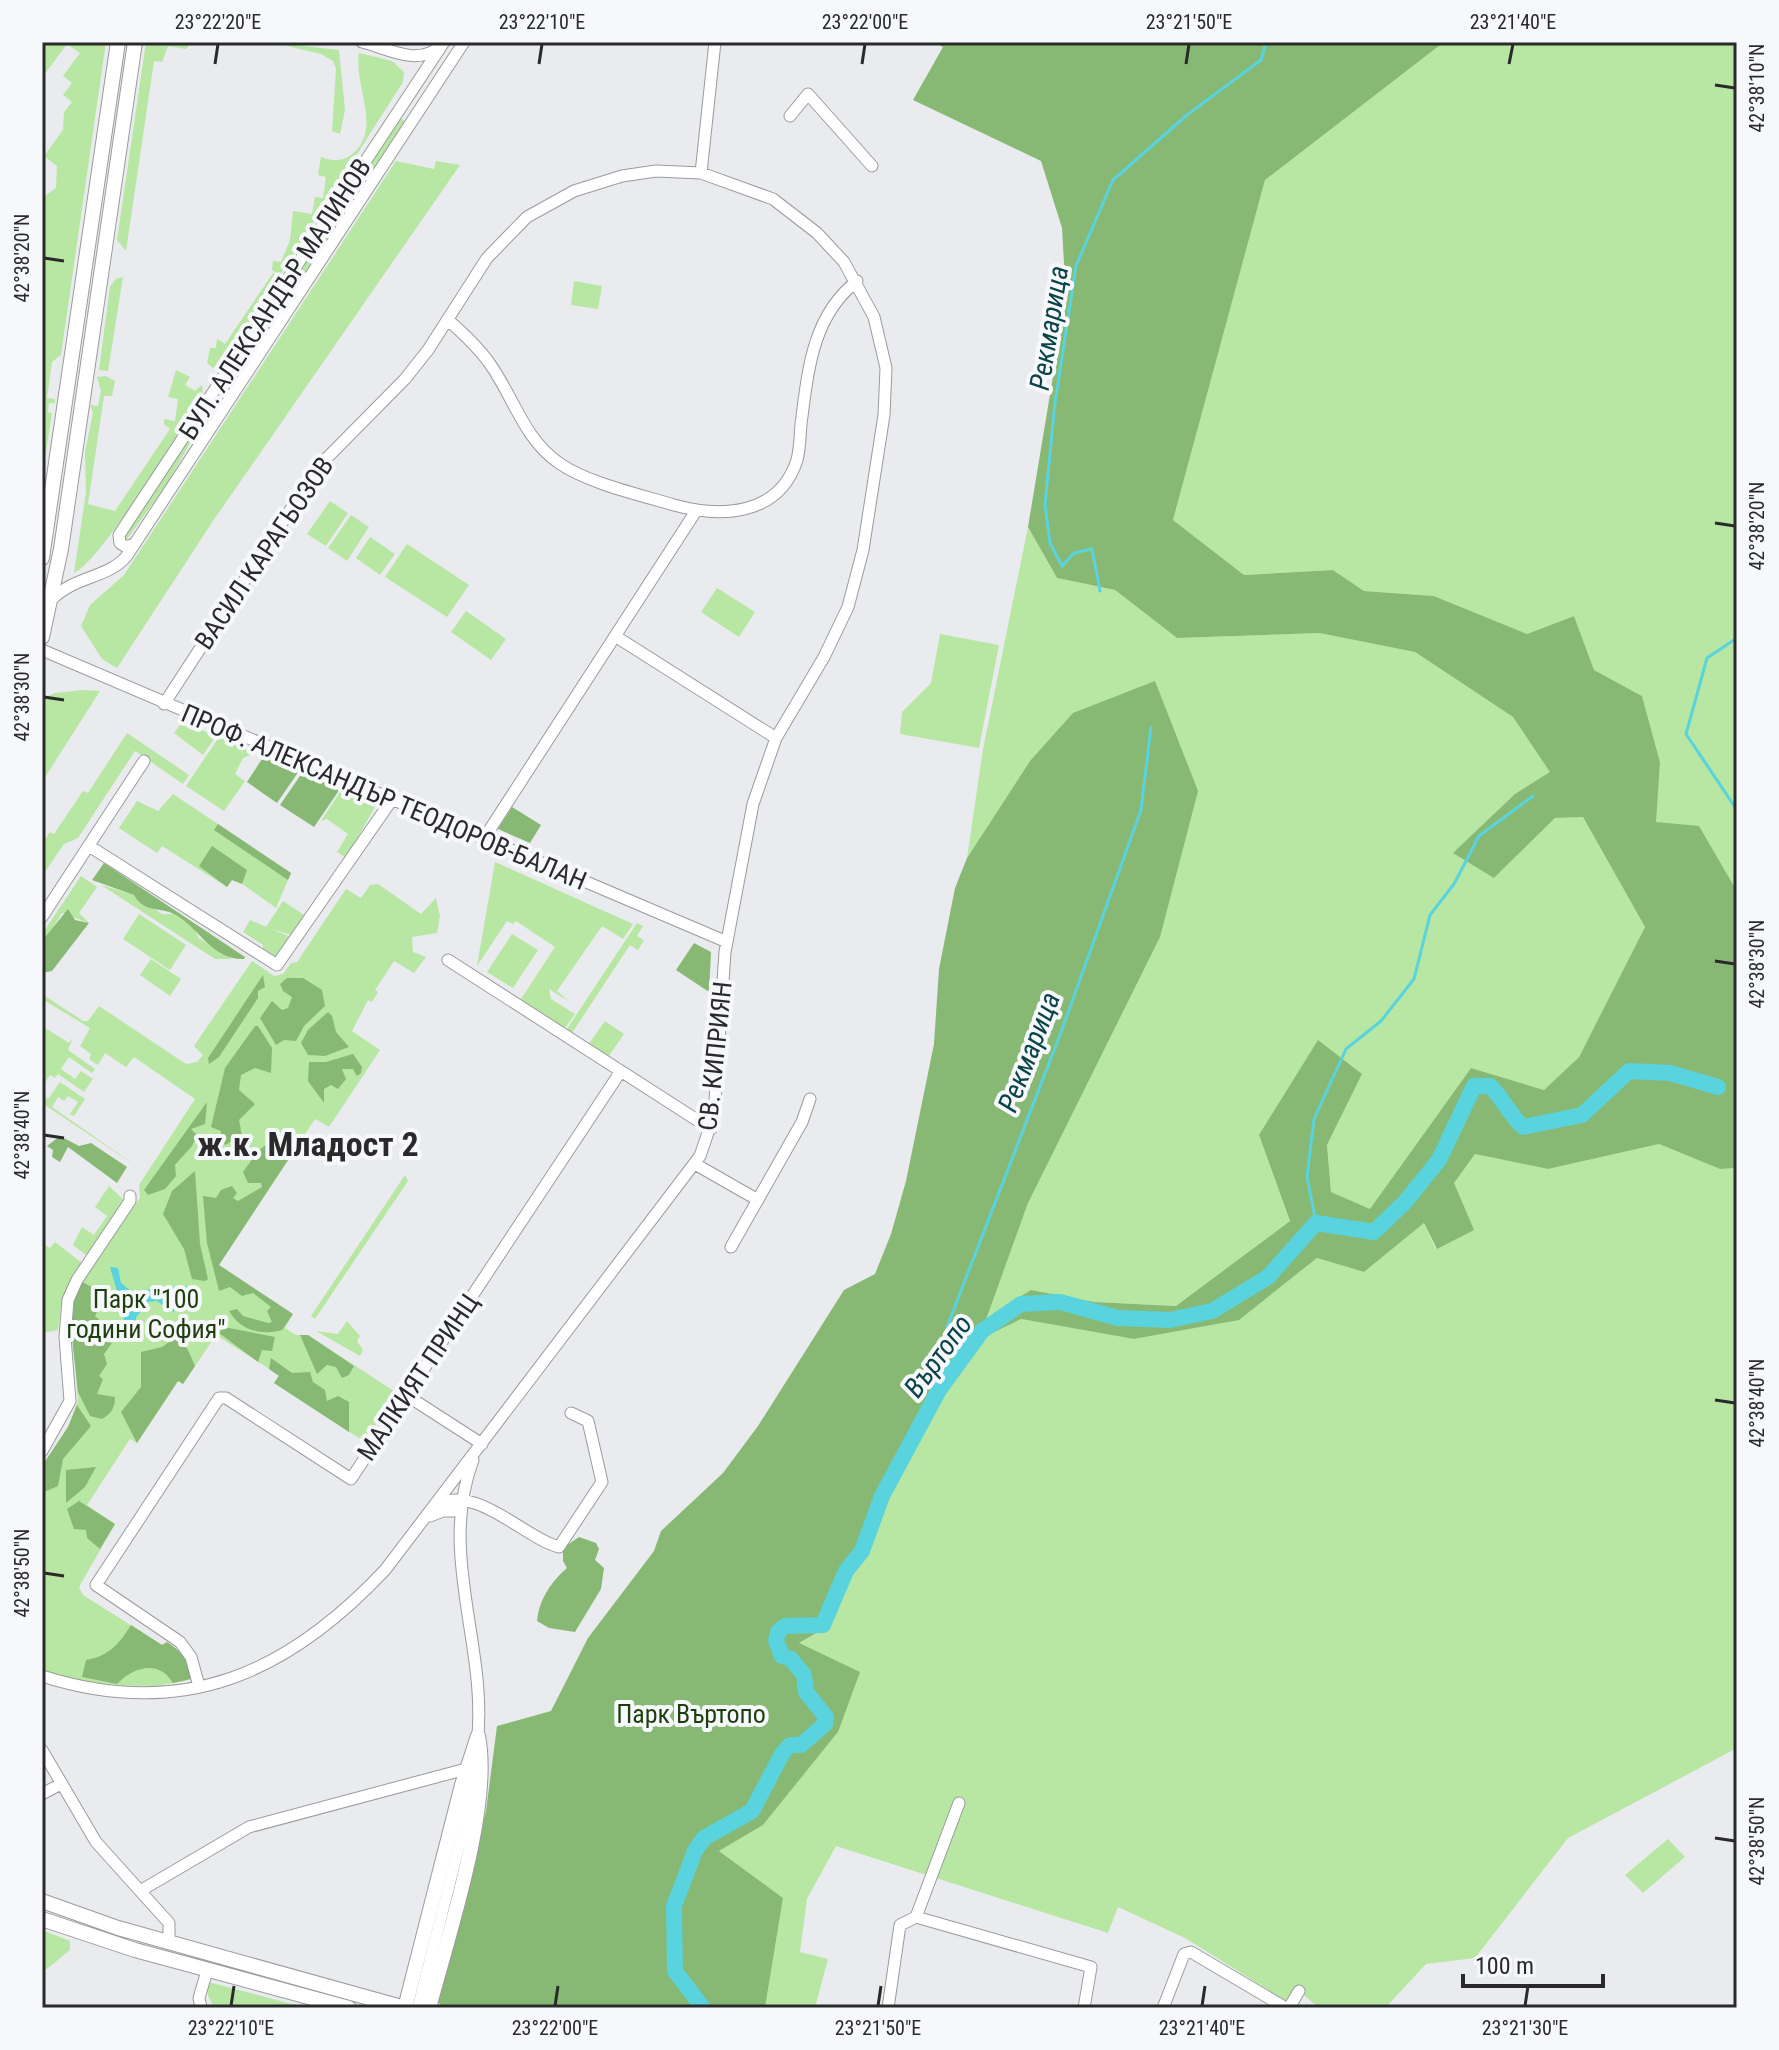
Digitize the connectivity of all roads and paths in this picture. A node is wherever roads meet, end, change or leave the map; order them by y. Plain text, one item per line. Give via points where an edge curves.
1 (118, 42) edge
2 (135, 42) edge
3 (362, 42) edge
4 (464, 42) edge
5 (715, 42) edge
6 (443, 43) edge
7 (404, 55) junction
8 (412, 89) junction
9 (790, 116) dead end
10 (872, 166) dead end
11 (701, 173) junction
12 (857, 281) junction
13 (448, 320) junction
14 (696, 511) junction
15 (134, 544) junction
16 (42, 558) edge
17 (51, 600) junction
18 (615, 636) junction
19 (42, 637) edge
20 (42, 650) edge
21 (164, 704) junction
22 (776, 738) junction
23 (144, 761) dead end
24 (391, 801) junction
25 (483, 840) junction
26 (89, 846) junction
27 (42, 917) edge
28 (727, 942) junction
29 (448, 960) dead end
30 (621, 1071) junction
31 (810, 1099) dead end
32 (711, 1129) junction
33 (695, 1164) junction
34 (130, 1196) dead end
35 (758, 1200) junction
36 (731, 1247) dead end
37 (406, 1395) junction
38 (571, 1413) dead end
39 (479, 1448) junction
40 (42, 1451) edge
41 (461, 1507) junction
42 (432, 1508) junction
43 (420, 1523) junction
44 (42, 1676) edge
45 (199, 1686) junction
46 (478, 1736) junction
47 (42, 1750) edge
48 (466, 1769) junction
49 (59, 1785) junction
50 (42, 1794) edge
51 (959, 1803) dead end
52 (140, 1891) junction
53 (42, 1901) edge
54 (916, 1917) junction
55 (42, 1919) edge
56 (169, 1943) junction
57 (207, 1971) junction
58 (1299, 1991) dead end
59 (201, 2008) edge
60 (349, 2008) edge
61 (405, 2008) edge
62 (418, 2008) edge
63 (429, 2008) edge
64 (888, 2008) edge
65 (1084, 2008) edge
66 (1163, 2008) edge
67 (1287, 2008) edge

1 - 16 main road
2 - 17 main road
3 - 7 street
4 - 15 street, БУЛ. АЛЕКСАНДЪР МАЛИНОВ
5 - 11 street
6 - 7 street via 428,55
6 - 8 street, БУЛ. АЛЕКСАНДЪР МАЛИНОВ
7 - 8 street via 413,69
8 - 15 street, БУЛ. АЛЕКСАНДЪР МАЛИНОВ via 119,535 126,547
9 - 10 street via 808,94
11 - 12 street, СВ. КИПРИЯН via 757,191 786,207 832,247
11 - 13 street, ВАСИЛ КАРАГЬОЗОВ via 630,175 550,201 487,258
12 - 14 street via 823,322 810,353 797,461 780,487 759,505 731,514
12 - 22 street, СВ. КИПРИЯН via 880,335 886,375 863,550 841,625
13 - 14 street via 491,364 533,441 561,465
13 - 21 street, ВАСИЛ КАРАГЬОЗОВ via 405,379 319,466
14 - 18 street
15 - 17 street, БУЛ. АЛЕКСАНДЪР МАЛИНОВ via 116,566 72,582
17 - 19 main road
18 - 22 street
18 - 25 street
20 - 21 street, ПРОФ. АЛЕКСАНДЪР ТЕОДОРОВ-БАЛАН
21 - 24 street, ПРОФ. АЛЕКСАНДЪР ТЕОДОРОВ-БАЛАН
22 - 28 street, СВ. КИПРИЯН via 753,804
23 - 26 street
24 - 25 street, ПРОФ. АЛЕКСАНДЪР ТЕОДОРОВ-БАЛАН
24 - 26 street via 277,965
25 - 28 street, ПРОФ. АЛЕКСАНДЪР ТЕОДОРОВ-БАЛАН
26 - 27 street
28 - 32 street, СВ. КИПРИЯН
29 - 30 street
30 - 32 street
30 - 37 street, МАЛКИЯТ ПРИНЦ
31 - 35 street
32 - 33 street, СВ. КИПРИЯН
33 - 35 street
33 - 39 street, СВ. КИПРИЯН
34 - 40 street via 68,1300 70,1401
35 - 36 street
37 - 39 street
37 - 45 street, МАЛКИЯТ ПРИНЦ via 351,1479 219,1398 96,1585 180,1642 191,1657
38 - 41 street via 588,1421 602,1482 559,1547 522,1526
39 - 41 street
39 - 42 street, СВ. КИПРИЯН
41 - 42 street via 441,1502
41 - 43 street
41 - 46 street via 459,1560 479,1707
42 - 43 street, СВ. КИПРИЯН
43 - 45 street, СВ. КИПРИЯН via 385,1570 324,1630 270,1663
44 - 45 street, СВ. КИПРИЯН via 111,1690
46 - 48 main road
46 - 62 street via 469,1804
46 - 63 main road via 483,1768 478,1812
47 - 49 street
48 - 52 street via 249,1827
48 - 61 main road
49 - 50 street
49 - 52 street via 96,1842
51 - 54 street
52 - 56 street via 169,1923
53 - 56 main road
54 - 64 street via 900,1925
54 - 65 street via 1091,1967
55 - 57 main road
56 - 61 main road
57 - 59 street
57 - 60 main road
58 - 67 street
66 - 67 street via 1184,1954 1191,1952

